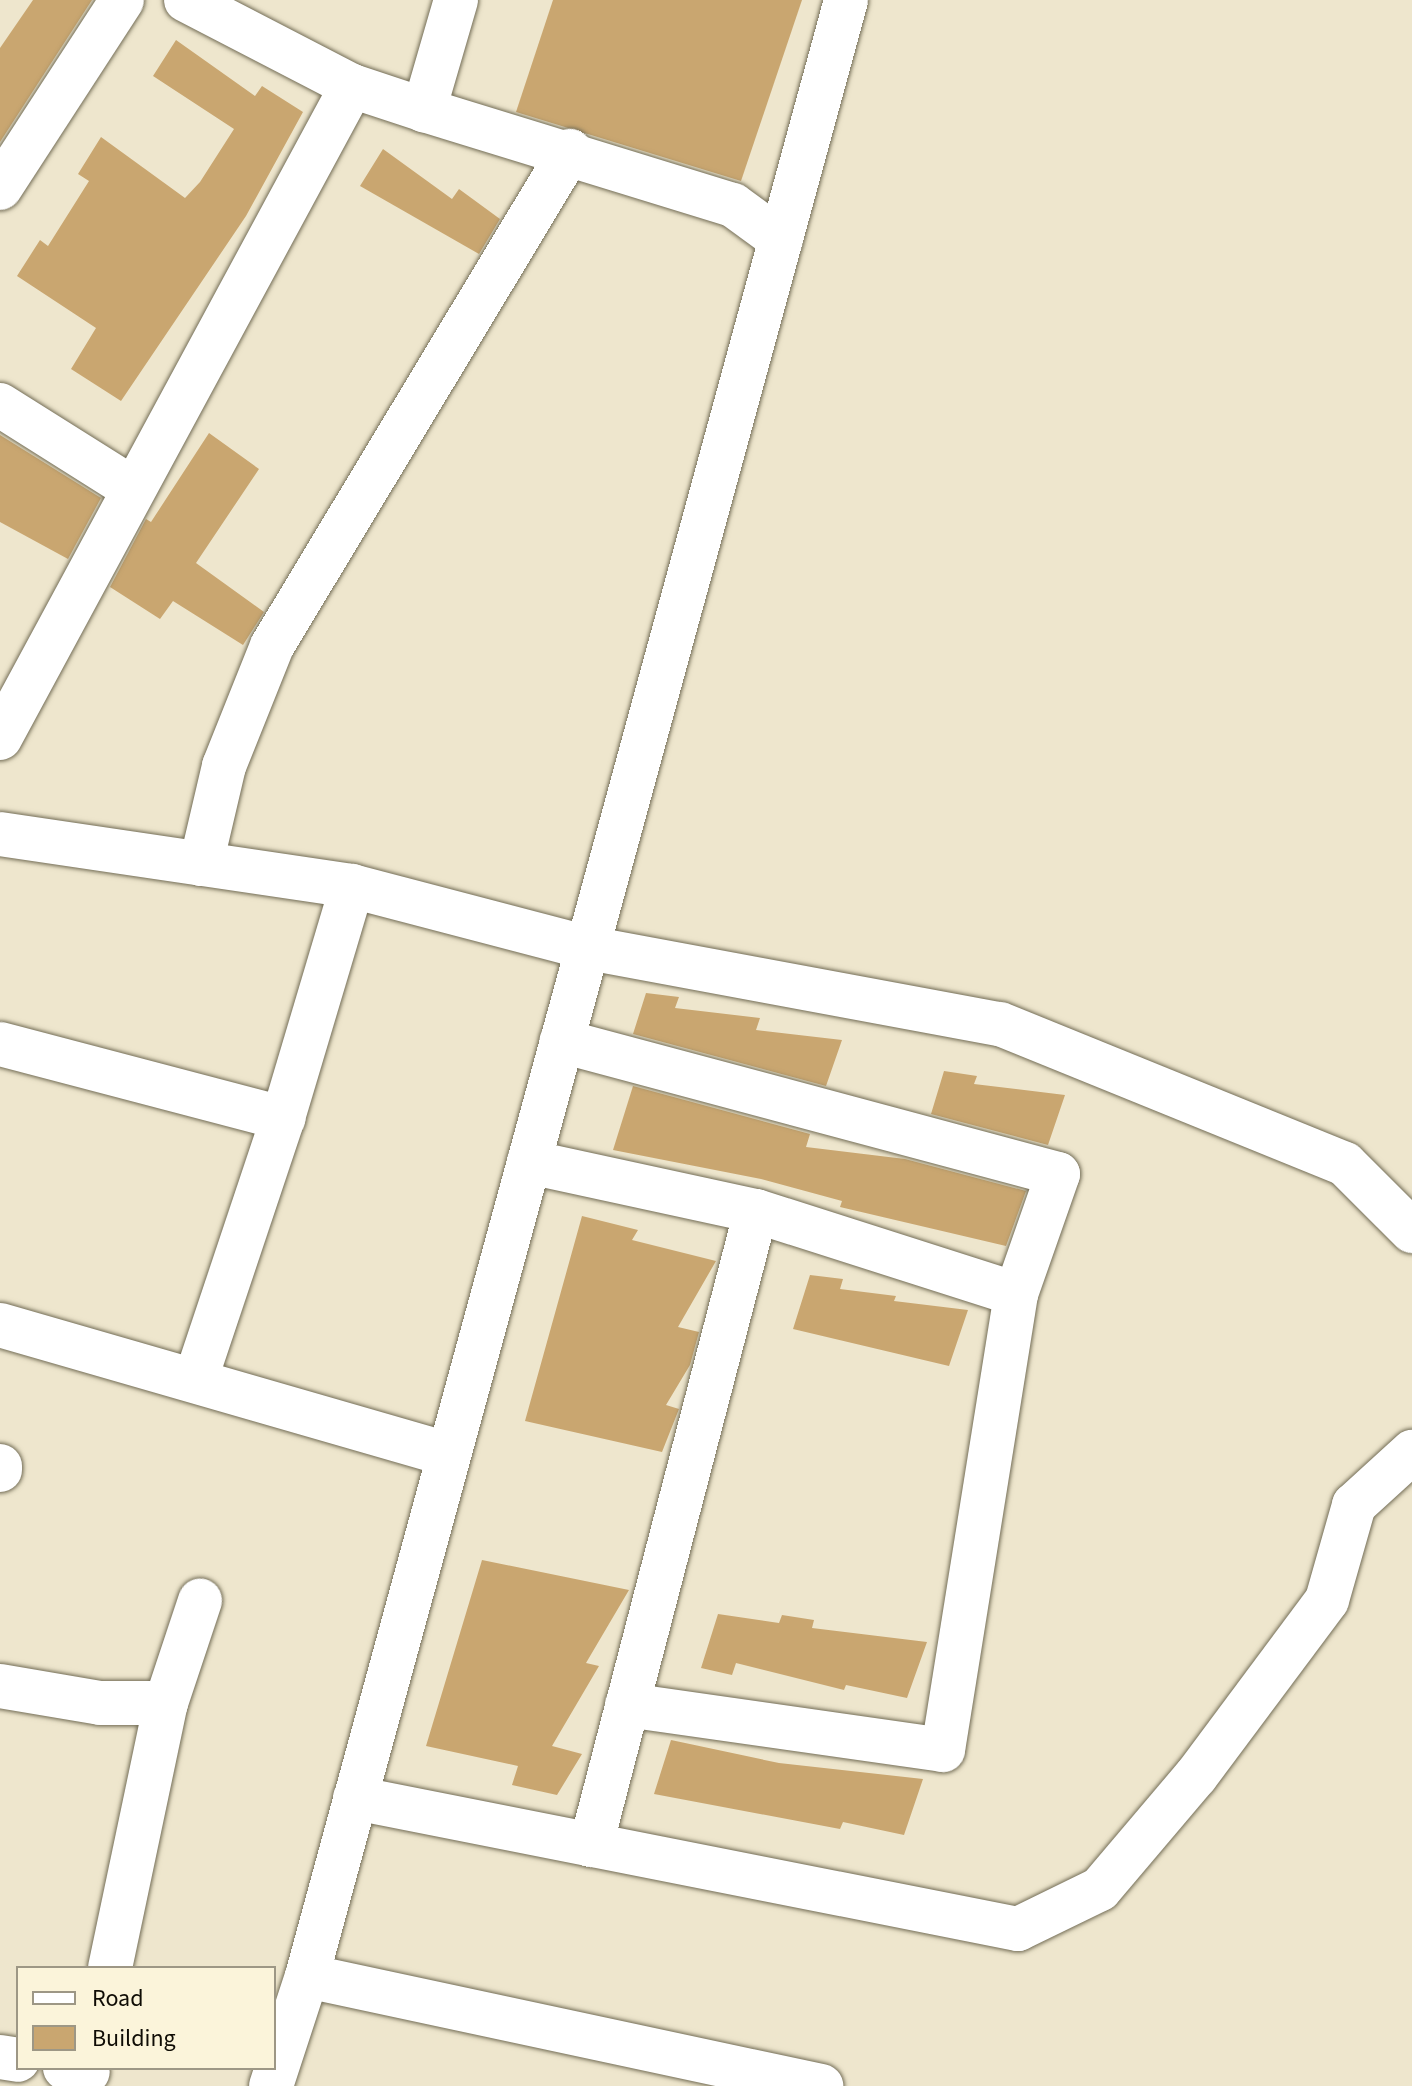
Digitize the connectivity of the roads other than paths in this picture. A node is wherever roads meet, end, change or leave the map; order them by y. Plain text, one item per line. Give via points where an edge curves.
1 (122, 0) edge
2 (186, 0) edge
3 (456, 0) edge
4 (846, 0) edge
5 (352, 86) junction
6 (424, 110) junction
7 (570, 151) junction
8 (0, 188) edge
9 (781, 240) junction
10 (0, 405) edge
11 (132, 488) junction
12 (0, 738) edge
13 (0, 834) edge
14 (201, 864) junction
15 (352, 886) junction
16 (588, 948) junction
17 (562, 1041) junction
18 (0, 1044) edge
19 (283, 1118) junction
20 (529, 1162) junction
21 (756, 1211) junction
22 (1412, 1231) edge
23 (1016, 1294) junction
24 (0, 1325) edge
25 (196, 1378) junction
26 (1412, 1452) edge
27 (449, 1455) junction
28 (200, 1601) dead end
29 (0, 1686) edge
30 (166, 1703) junction
31 (627, 1705) junction
32 (355, 1798) junction
33 (591, 1845) junction
34 (110, 1966) edge
35 (307, 1976) junction
36 (271, 2086) edge
37 (821, 2086) edge

1 - 8 street
2 - 5 street
3 - 6 street
4 - 9 street
5 - 6 street
5 - 11 street
6 - 7 street
7 - 9 street via 733,205
7 - 14 street via 272,646 224,766
9 - 16 street
10 - 11 street
11 - 12 street
13 - 14 street
14 - 15 street
15 - 16 street
15 - 19 street
16 - 17 street
16 - 22 street via 1000,1024 1345,1164
17 - 20 street
17 - 23 street via 1058,1174
18 - 19 street
19 - 25 street
20 - 21 street
20 - 27 street
21 - 23 street
21 - 31 street
23 - 31 street via 943,1750
24 - 25 street
25 - 27 street
26 - 33 street via 1354,1505 1327,1600 1196,1776 1100,1889 1018,1929
27 - 32 street
28 - 30 street
29 - 30 street via 100,1703
30 - 34 street
31 - 33 street
32 - 33 street
32 - 35 street
35 - 36 street
35 - 37 street

